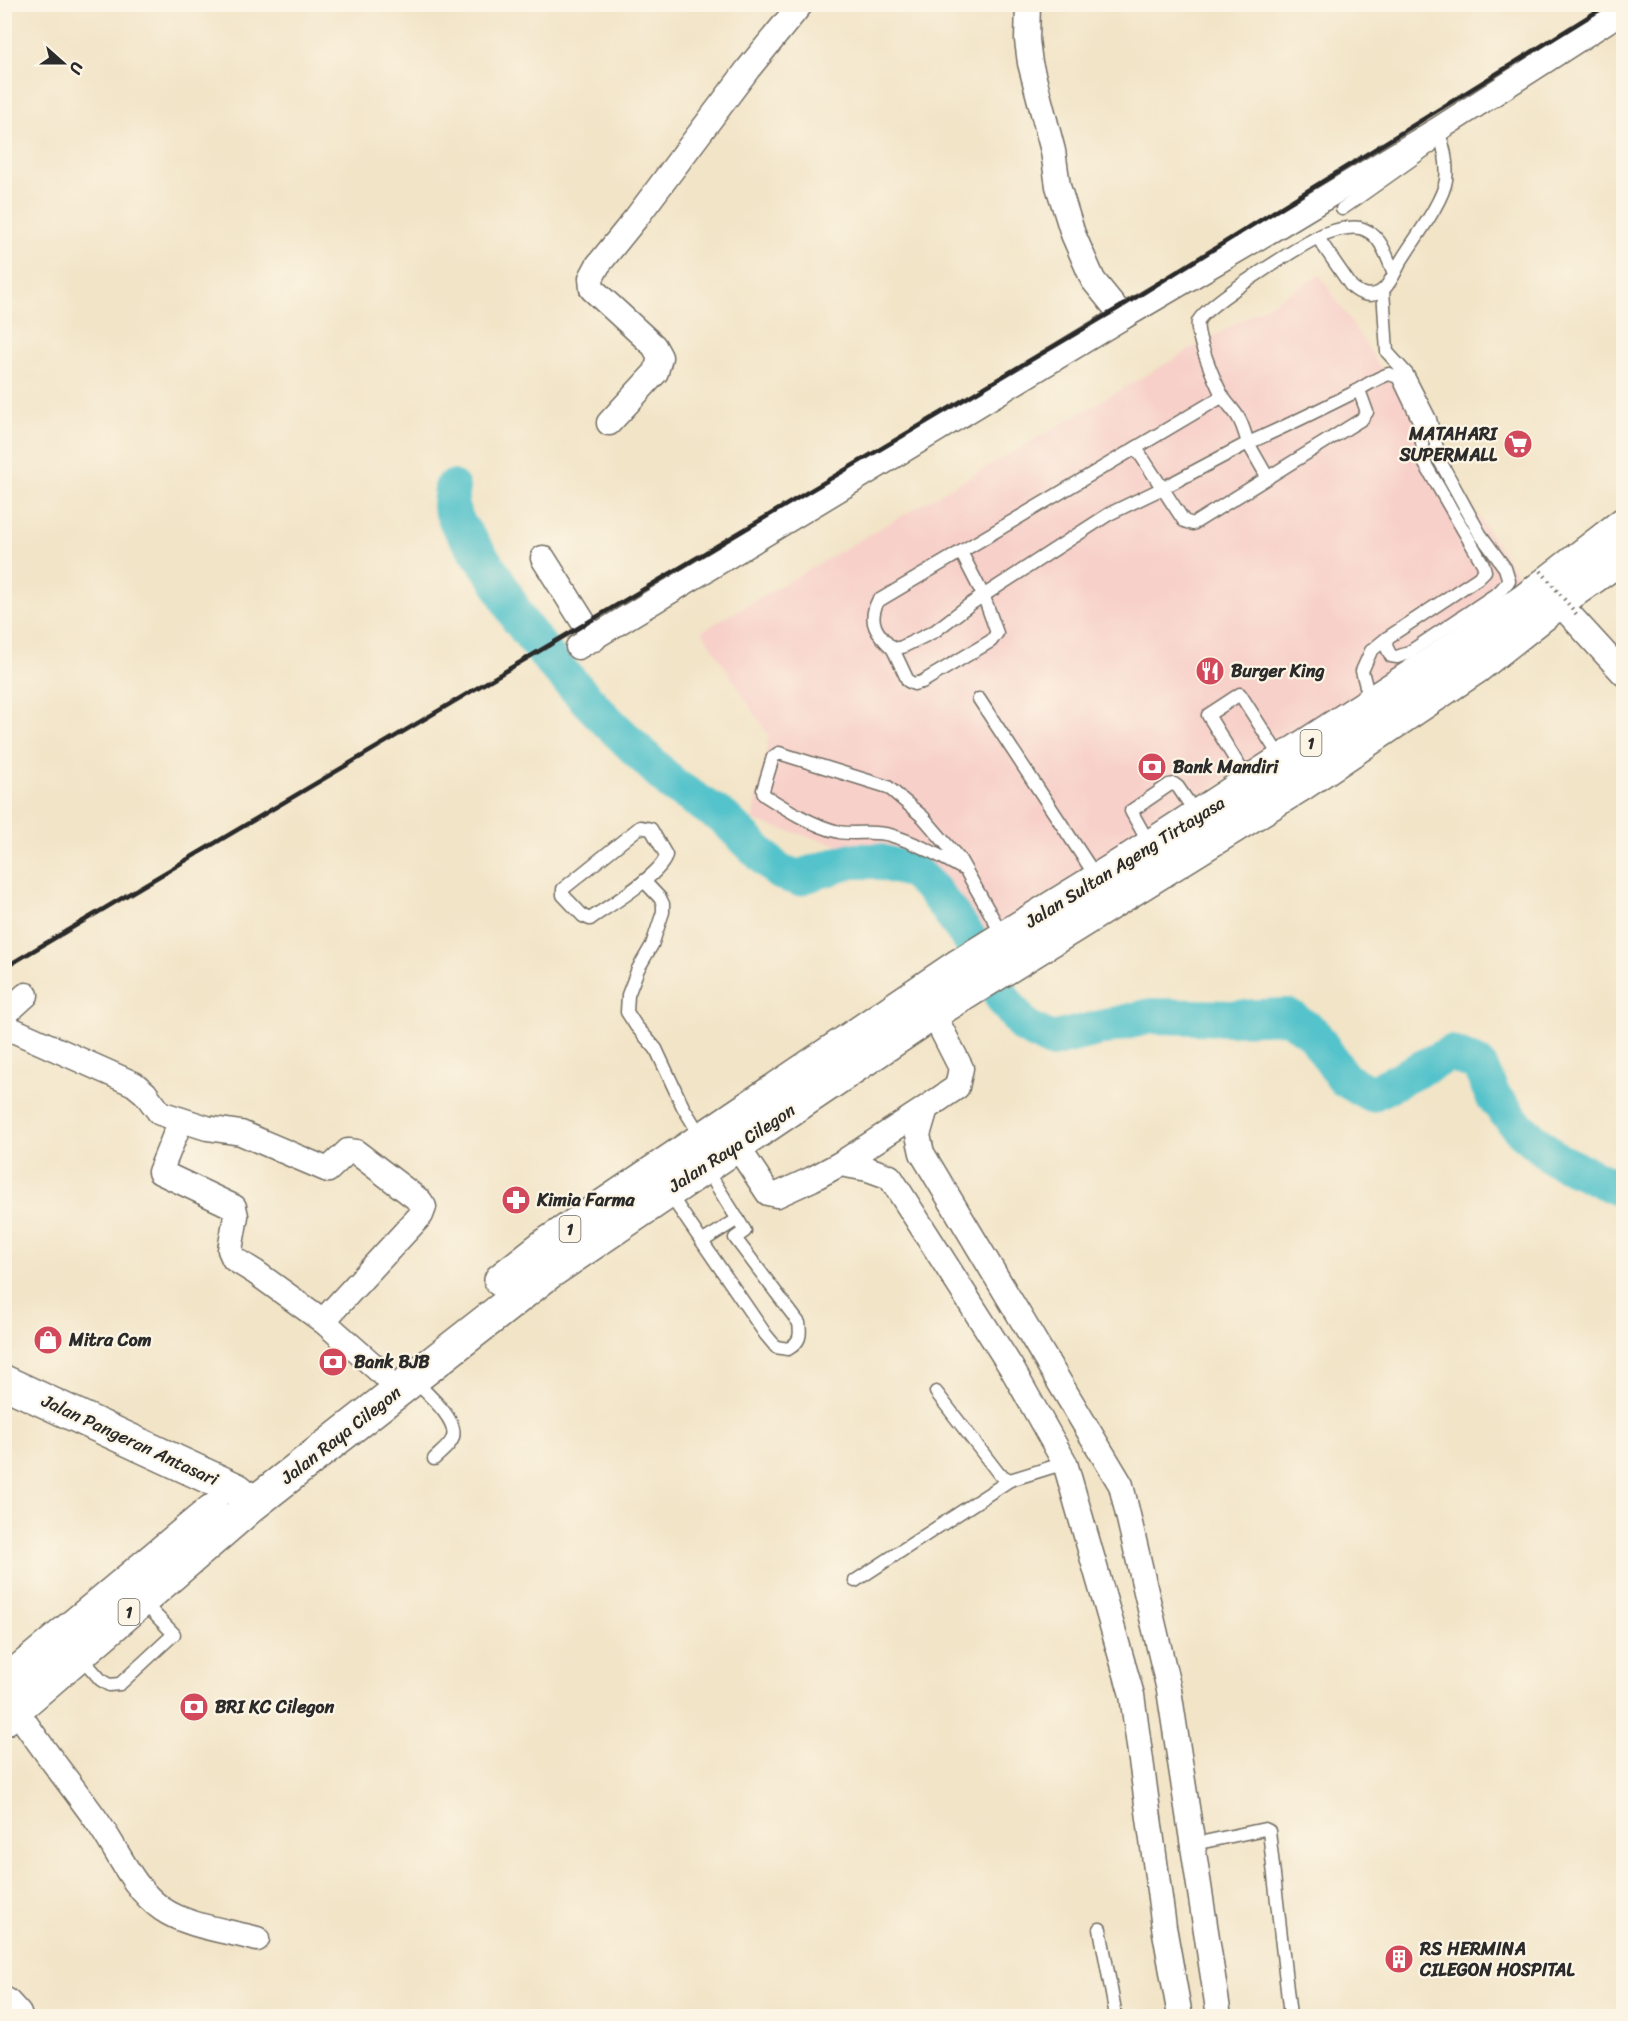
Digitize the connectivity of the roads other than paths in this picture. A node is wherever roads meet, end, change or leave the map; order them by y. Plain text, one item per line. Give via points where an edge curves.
1 (801, 4) edge
2 (1028, 4) edge
3 (1623, 10) edge
4 (1439, 134) junction
5 (1342, 209) dead end
6 (1318, 238) junction
7 (1394, 273) junction
8 (1383, 290) junction
9 (1123, 317) junction
10 (1359, 390) junction
11 (1223, 396) junction
12 (609, 423) dead end
13 (1248, 443) junction
14 (1136, 448) junction
15 (1268, 478) junction
16 (1163, 488) junction
17 (1623, 524) edge
18 (961, 552) junction
19 (1623, 555) edge
20 (543, 558) dead end
21 (984, 597) junction
22 (1568, 610) junction
23 (1388, 638) junction
24 (893, 649) junction
25 (1623, 674) edge
26 (979, 699) dead end
27 (1375, 701) junction
28 (1283, 762) junction
29 (1250, 783) junction
30 (965, 870) junction
31 (1098, 879) junction
32 (644, 881) junction
33 (999, 951) junction
34 (26, 995) dead end
35 (926, 1002) junction
36 (4, 1016) edge
37 (4, 1026) edge
38 (926, 1108) junction
39 (181, 1120) junction
40 (736, 1146) junction
41 (704, 1153) junction
42 (922, 1153) junction
43 (840, 1164) junction
44 (890, 1177) junction
45 (667, 1191) junction
46 (738, 1219) junction
47 (703, 1241) junction
48 (323, 1321) junction
49 (398, 1376) junction
50 (4, 1382) edge
51 (936, 1392) dead end
52 (434, 1459) dead end
53 (1065, 1464) junction
54 (1010, 1480) junction
55 (245, 1497) junction
56 (855, 1581) dead end
57 (142, 1601) junction
58 (79, 1655) junction
59 (8, 1704) edge
60 (1186, 1796) junction
61 (1147, 1806) junction
62 (1194, 1844) junction
63 (1100, 1929) dead end
64 (257, 1939) dead end
65 (4, 2004) edge
66 (15, 2016) edge
67 (1116, 2016) edge
68 (1180, 2016) edge
69 (1220, 2016) edge
70 (1290, 2016) edge

1 - 12 street via 591,278 592,289 654,346 660,357 656,372
2 - 9 street via 1030,63 1058,186 1093,280
3 - 4 street
4 - 5 lane
4 - 7 lane via 1446,182
4 - 9 street
6 - 7 lane via 1346,228 1370,232 1377,238
6 - 8 lane via 1358,292 1367,296
6 - 11 lane via 1200,317 1199,336
7 - 8 lane
8 - 23 lane via 1387,352 1407,374 1430,419 1440,461 1480,534 1505,568 1509,581 1408,653 1391,656 1386,646
9 - 20 street via 586,643
10 - 13 lane
10 - 15 lane via 1367,412 1362,419
10 - 23 lane via 1389,374 1398,377 1419,421 1425,464 1485,571
11 - 13 lane via 1239,419
11 - 14 lane
13 - 15 lane
13 - 16 lane
14 - 16 lane
14 - 18 lane
15 - 16 lane via 1193,524 1184,521
16 - 21 lane via 1109,514
17 - 27 main road, Jalan Sultan Ageng Tirtayasa / 1 via 1523,602
18 - 21 lane
18 - 24 lane via 878,601 872,612 874,625
19 - 22 main road, Jalan Sultan Ageng Tirtayasa / 1
21 - 24 lane via 935,631
21 - 24 lane via 997,633 991,641 922,682 908,681
22 - 25 street
22 - 33 main road, Jalan Sultan Ageng Tirtayasa / 1 via 1300,785
23 - 27 lane via 1371,651 1362,671
26 - 31 lane
27 - 28 main road, Jalan Sultan Ageng Tirtayasa / 1
28 - 29 main road, Jalan Sultan Ageng Tirtayasa / 1
28 - 29 lane via 1240,694 1208,715
29 - 31 main road, Jalan Sultan Ageng Tirtayasa / 1
30 - 30 lane via 928,848 886,834 840,832 819,826 774,801 764,795 773,757 779,753 888,787 923,817
30 - 33 lane
31 - 33 main road, Jalan Sultan Ageng Tirtayasa / 1
32 - 32 lane via 591,919 583,916 562,892 640,827 651,830 666,855 662,866
32 - 41 lane via 660,898 663,912 628,995 627,1012 656,1049
33 - 35 main road, Jalan Sultan Ageng Tirtayasa / 1
34 - 36 street
35 - 38 street via 961,1068 957,1088
35 - 40 main road, Jalan Raya Cilegon / 1
35 - 41 main road, Jalan Raya Cilegon / 1
37 - 39 street via 134,1084 160,1113
38 - 42 street via 918,1135
38 - 43 street
39 - 48 street via 160,1172 235,1208 230,1244 234,1259
39 - 48 street via 241,1133 328,1170 348,1151 356,1152 423,1204 416,1220
40 - 41 main road, Jalan Raya Cilegon / 1
40 - 43 street via 768,1192 777,1195
41 - 45 main road, Jalan Raya Cilegon / 1
41 - 46 lane
41 - 49 main road, Jalan Raya Cilegon / 1 via 543,1247
42 - 44 street
42 - 60 street via 1121,1485 1169,1690
43 - 44 street
44 - 53 street via 1011,1367
45 - 47 lane
45 - 49 main road, Jalan Raya Cilegon / 1
46 - 47 lane
46 - 47 lane via 745,1231 735,1238 798,1323 801,1335 796,1344 788,1349 776,1347
48 - 49 street
49 - 52 lane via 444,1412 453,1426 453,1439
49 - 55 main road, Jalan Raya Cilegon / 1
50 - 55 main road, Jalan Pangeran Antasari
51 - 54 lane via 999,1474
53 - 54 lane
53 - 61 street via 1132,1695
54 - 56 lane
55 - 57 main road, Jalan Raya Cilegon / 1
55 - 59 main road, Jalan Raya Cilegon / 1
57 - 58 main road, Jalan Raya Cilegon / 1
57 - 58 lane via 174,1634 120,1684 109,1685 100,1680
58 - 59 main road, Jalan Raya Cilegon / 1
59 - 64 street via 97,1821 128,1873 160,1908 177,1918
60 - 61 street
60 - 62 street
61 - 68 street
62 - 69 street
62 - 70 lane via 1269,1831
63 - 67 lane
65 - 66 main road

